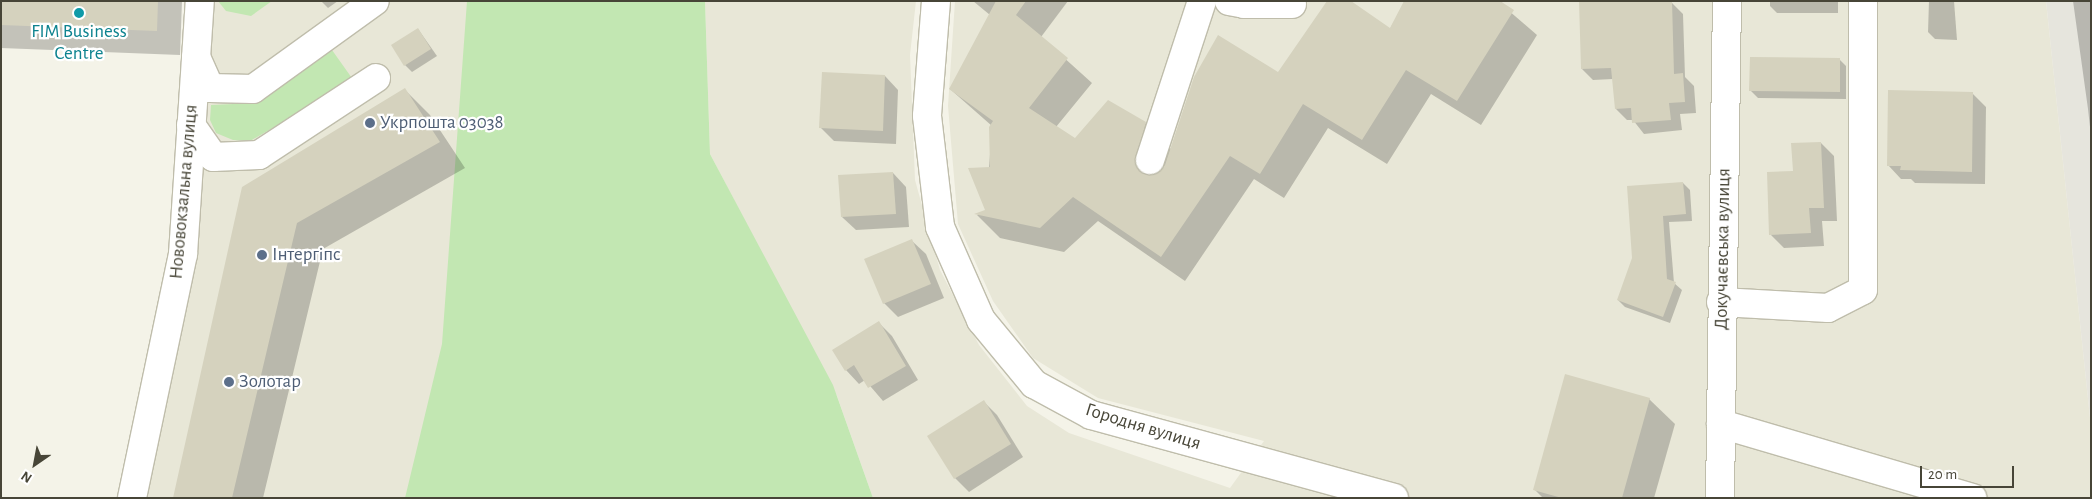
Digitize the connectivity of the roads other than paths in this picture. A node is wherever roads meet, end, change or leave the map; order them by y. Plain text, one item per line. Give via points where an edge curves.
1 (200, 1) edge
2 (375, 1) edge
3 (936, 1) edge
4 (1202, 1) edge
5 (1229, 1) edge
6 (1727, 1) edge
7 (1863, 1) edge
8 (1292, 4) dead end
9 (196, 57) junction
10 (376, 78) dead end
11 (201, 158) junction
12 (1150, 160) dead end
13 (1721, 302) junction
14 (1721, 424) junction
15 (132, 498) edge
16 (1394, 498) edge
17 (1720, 498) edge
18 (1972, 498) edge

1 - 9 street, Нововокзальна вулиця
2 - 9 street via 253,89 210,88
3 - 16 street, Городня вулиця via 927,116 940,227 981,320 1034,384 1091,415
4 - 12 street
5 - 8 street
6 - 13 street, Докучаєвська вулиця
7 - 13 street via 1863,290 1828,308
9 - 11 street, Нововокзальна вулиця via 191,125
10 - 11 street via 259,155
11 - 15 street, Нововокзальна вулиця
13 - 14 street, Докучаєвська вулиця
14 - 17 street, Докучаєвська вулиця
14 - 18 street

